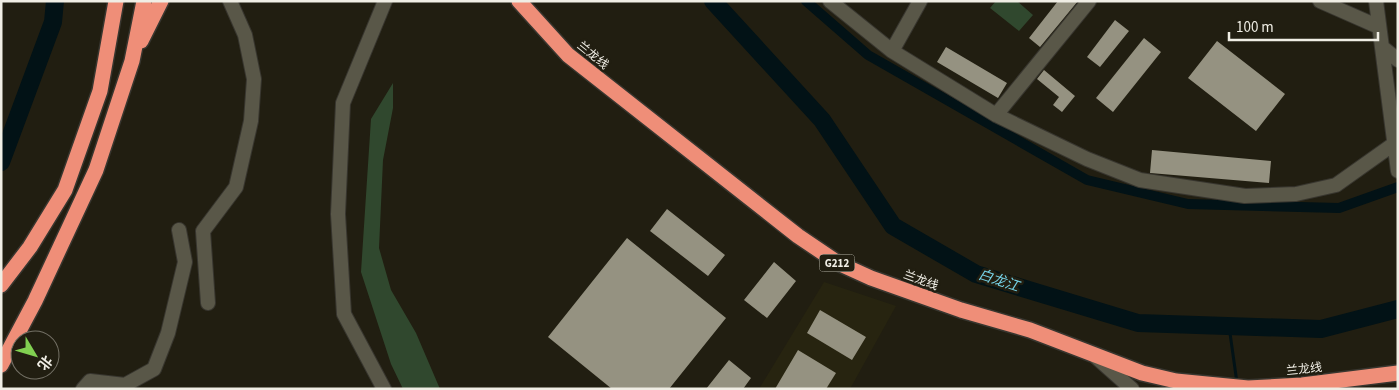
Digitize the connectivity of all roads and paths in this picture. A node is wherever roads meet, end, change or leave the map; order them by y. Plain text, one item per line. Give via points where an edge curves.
1 (116, 1) edge
2 (144, 1) edge
3 (161, 1) edge
4 (230, 1) edge
5 (385, 1) edge
6 (519, 1) edge
7 (830, 1) edge
8 (920, 1) edge
9 (1089, 1) edge
10 (1320, 1) edge
11 (1376, 1) edge
12 (1379, 27) junction
13 (1382, 47) junction
14 (892, 51) junction
15 (1398, 60) edge
16 (132, 61) junction
17 (1392, 80) edge
18 (996, 116) junction
19 (1395, 123) edge
20 (1396, 141) edge
21 (1397, 168) edge
22 (178, 230) dead end
23 (184, 262) junction
24 (205, 268) junction
25 (1, 285) edge
26 (208, 303) dead end
27 (1091, 353) junction
28 (1, 365) edge
29 (1398, 373) edge
30 (1248, 388) edge
31 (83, 389) edge
32 (384, 389) edge
33 (1132, 389) edge

1 - 25 highway via 100,91 64,190 30,248
2 - 16 highway
3 - 16 highway
4 - 24 street via 245,35 254,79 251,121 236,187 203,231
5 - 32 street via 343,103 338,214 344,314
6 - 27 highway, 兰龙线 / G212 via 568,55 798,236 838,263 880,282
7 - 14 street
8 - 14 street
9 - 18 street
10 - 12 street
11 - 12 street
12 - 13 street
13 - 15 street
13 - 17 street
14 - 18 street
16 - 28 highway via 96,170 35,301
17 - 19 street
18 - 20 street via 1140,180 1245,196 1296,194 1336,184
19 - 20 street
20 - 21 street
22 - 23 street
23 - 24 street
23 - 31 street via 168,333 154,368 125,385 90,381
24 - 26 street
27 - 30 highway, 兰龙线 / G212 via 1142,373 1176,381
27 - 33 street
29 - 30 highway, 兰龙线 / G212

